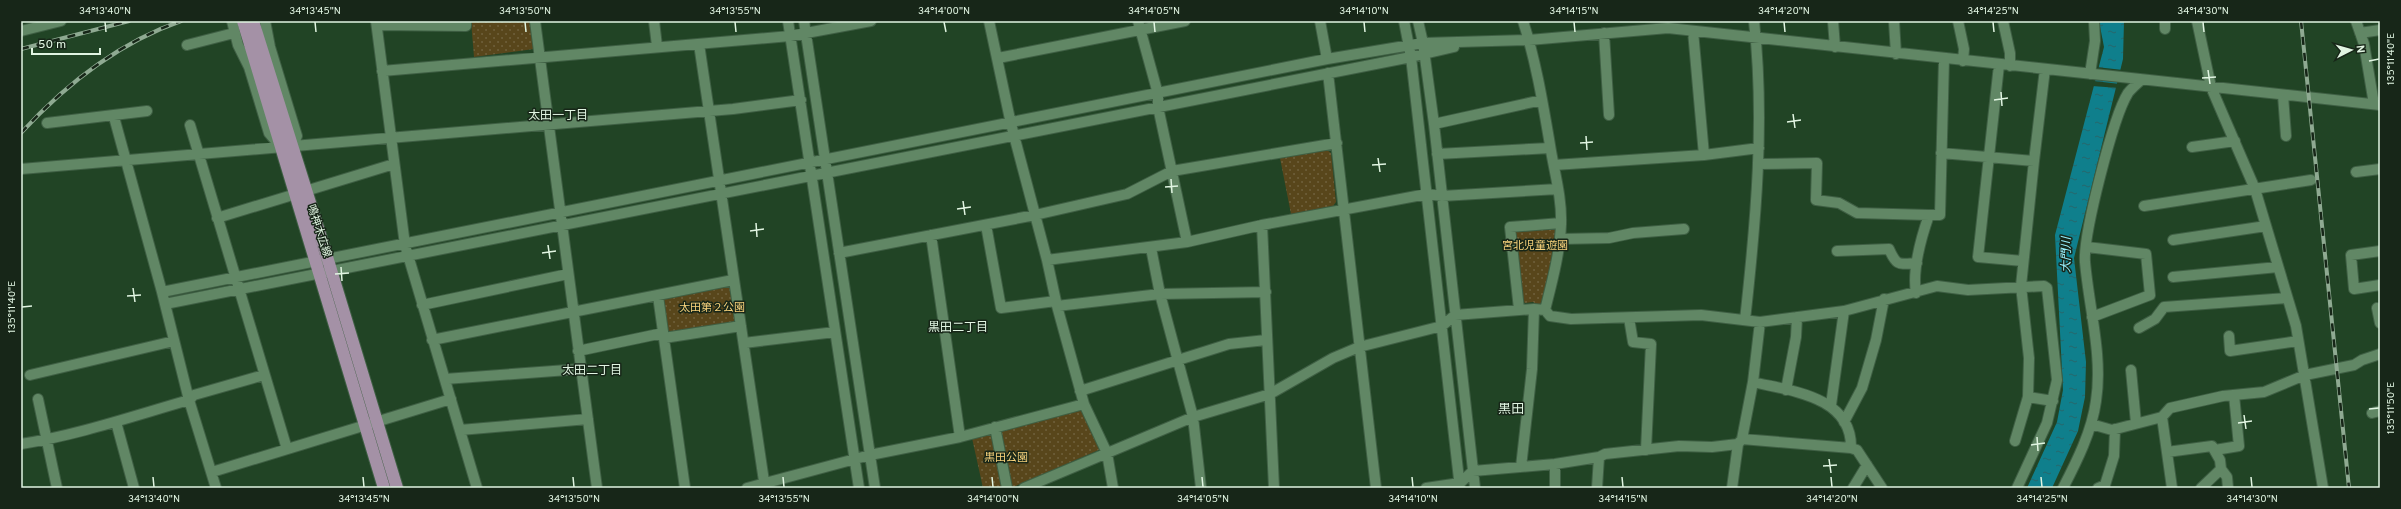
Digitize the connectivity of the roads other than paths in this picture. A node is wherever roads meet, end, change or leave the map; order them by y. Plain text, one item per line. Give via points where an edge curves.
1 (61, 21) edge
2 (232, 21) edge
3 (244, 21) edge
4 (253, 21) edge
5 (266, 21) edge
6 (466, 21) edge
7 (535, 21) edge
8 (654, 21) edge
9 (788, 21) edge
10 (804, 21) edge
11 (871, 21) edge
12 (989, 21) edge
13 (1185, 21) edge
14 (1320, 21) edge
15 (1404, 21) edge
16 (1418, 21) edge
17 (1523, 21) edge
18 (1754, 21) edge
19 (1833, 21) edge
20 (1894, 21) edge
21 (1958, 21) edge
22 (2003, 21) edge
23 (2094, 21) edge
24 (2197, 21) edge
25 (2356, 21) edge
26 (376, 23) edge
27 (1139, 26) edge
28 (1695, 28) edge
29 (2380, 30) edge
30 (21, 31) edge
31 (234, 33) junction
32 (806, 33) junction
33 (1604, 33) junction
34 (2360, 33) junction
35 (790, 36) junction
36 (1756, 38) junction
37 (1529, 40) junction
38 (1423, 43) junction
39 (1470, 43) junction
40 (699, 44) junction
41 (187, 45) dead end
42 (1409, 45) junction
43 (657, 46) junction
44 (1835, 47) junction
45 (1425, 54) junction
46 (1896, 54) junction
47 (540, 56) junction
48 (1411, 57) junction
49 (998, 58) junction
50 (1944, 59) junction
51 (1327, 60) junction
52 (1963, 61) junction
53 (1999, 65) junction
54 (2010, 66) junction
55 (2045, 69) junction
56 (382, 71) junction
57 (1328, 73) junction
58 (2091, 74) junction
59 (2138, 79) junction
60 (2212, 87) junction
61 (1158, 94) junction
62 (2283, 95) junction
63 (801, 100) junction
64 (1542, 100) junction
65 (2377, 104) edge
66 (1158, 107) junction
67 (708, 110) junction
68 (146, 111) dead end
69 (1609, 115) dead end
70 (114, 117) junction
71 (47, 123) dead end
72 (549, 124) junction
73 (1011, 124) junction
74 (1434, 124) junction
75 (190, 125) dead end
76 (1014, 136) junction
77 (2286, 136) dead end
78 (391, 138) junction
79 (2235, 140) junction
80 (1337, 143) junction
81 (286, 146) junction
82 (2192, 147) dead end
83 (1550, 148) junction
84 (1759, 148) junction
85 (198, 153) junction
86 (1941, 153) junction
87 (1437, 154) junction
88 (1704, 155) junction
89 (1988, 157) junction
90 (127, 159) junction
91 (826, 161) junction
92 (2034, 161) junction
93 (394, 164) junction
94 (810, 164) junction
95 (1758, 164) junction
96 (1554, 165) junction
97 (21, 169) edge
98 (2380, 169) edge
99 (1172, 171) junction
100 (2356, 172) dead end
101 (828, 174) junction
102 (812, 177) junction
103 (2310, 180) dead end
104 (720, 182) junction
105 (1558, 189) junction
106 (2255, 189) junction
107 (301, 193) junction
108 (1427, 194) junction
109 (721, 196) junction
110 (1442, 196) junction
111 (2144, 206) dead end
112 (1344, 210) junction
113 (561, 214) junction
114 (1035, 215) junction
115 (1929, 215) junction
116 (217, 218) junction
117 (1561, 223) junction
118 (986, 225) junction
119 (1262, 225) junction
120 (562, 226) junction
121 (2266, 226) junction
122 (1684, 229) dead end
123 (931, 235) junction
124 (1560, 239) junction
125 (2173, 240) dead end
126 (1186, 242) junction
127 (405, 245) junction
128 (1151, 248) junction
129 (2086, 248) junction
130 (1837, 251) dead end
131 (2380, 251) edge
132 (839, 253) junction
133 (408, 257) junction
134 (1047, 260) junction
135 (323, 262) junction
136 (2023, 262) junction
137 (1917, 263) junction
138 (2278, 267) junction
139 (326, 274) junction
140 (568, 274) junction
141 (2173, 277) dead end
142 (234, 278) junction
143 (733, 280) junction
144 (2380, 284) edge
145 (2021, 286) junction
146 (238, 291) junction
147 (162, 292) junction
148 (1266, 292) junction
149 (1916, 293) junction
150 (1160, 294) junction
151 (658, 296) junction
152 (2287, 298) junction
153 (1884, 299) junction
154 (166, 304) junction
155 (1056, 304) junction
156 (422, 305) junction
157 (2377, 308) dead end
158 (1519, 309) junction
159 (1534, 309) junction
160 (1545, 310) junction
161 (573, 311) junction
162 (1844, 311) junction
163 (1455, 315) junction
164 (1797, 317) junction
165 (2092, 317) junction
166 (1629, 318) junction
167 (1745, 320) junction
168 (1760, 322) junction
169 (2380, 323) edge
170 (741, 326) junction
171 (1442, 326) junction
172 (2139, 328) dead end
173 (835, 332) junction
174 (663, 336) junction
175 (2229, 336) dead end
176 (432, 340) junction
177 (1266, 340) junction
178 (174, 341) junction
179 (2298, 341) junction
180 (744, 343) junction
181 (1359, 347) junction
182 (578, 351) junction
183 (2380, 354) edge
184 (1177, 361) junction
185 (581, 369) junction
186 (2131, 370) dead end
187 (30, 375) dead end
188 (264, 375) junction
189 (2305, 375) junction
190 (445, 379) junction
191 (1753, 382) junction
192 (1786, 390) junction
193 (1080, 391) junction
194 (1270, 394) junction
195 (2234, 395) junction
196 (2028, 397) junction
197 (38, 399) dead end
198 (451, 399) junction
199 (189, 400) junction
200 (2053, 401) junction
201 (1084, 404) junction
202 (1831, 405) junction
203 (1193, 417) junction
204 (2162, 417) junction
205 (588, 419) junction
206 (116, 422) junction
207 (1844, 422) junction
208 (2136, 423) junction
209 (371, 424) junction
210 (2091, 424) junction
211 (995, 427) junction
212 (2115, 429) junction
213 (460, 430) junction
214 (960, 436) junction
215 (45, 441) junction
216 (1740, 441) junction
217 (2015, 441) dead end
218 (21, 444) edge
219 (1851, 448) junction
220 (287, 449) junction
221 (1646, 450) junction
222 (2215, 450) junction
223 (2167, 452) junction
224 (1107, 453) junction
225 (870, 455) junction
226 (1599, 457) junction
227 (856, 460) junction
228 (1555, 464) junction
229 (1866, 465) junction
230 (1521, 467) junction
231 (2221, 469) junction
232 (1473, 471) junction
233 (212, 472) junction
234 (1460, 485) edge
235 (764, 486) edge
236 (1030, 487) edge
237 (57, 488) edge
238 (134, 488) edge
239 (216, 488) edge
240 (384, 488) edge
241 (397, 488) edge
242 (477, 488) edge
243 (597, 488) edge
244 (685, 488) edge
245 (746, 488) edge
246 (859, 488) edge
247 (875, 488) edge
248 (1007, 488) edge
249 (1113, 488) edge
250 (1201, 488) edge
251 (1274, 488) edge
252 (1376, 488) edge
253 (1426, 488) edge
254 (1475, 488) edge
255 (1556, 488) edge
256 (1597, 488) edge
257 (1732, 488) edge
258 (1853, 488) edge
259 (1882, 488) edge
260 (2017, 488) edge
261 (2063, 488) edge
262 (2098, 488) edge
263 (2172, 488) edge
264 (2201, 488) edge
265 (2228, 488) edge
266 (2323, 488) edge

1 - 30 street
2 - 31 street
3 - 81 main road, 鳴神木広線
4 - 81 main road, 鳴神木広線
5 - 81 street via 270,47 297,136
6 - 26 street via 466,26
7 - 47 street
8 - 43 street
9 - 35 street
10 - 32 street
11 - 32 street
12 - 49 street
13 - 27 street
14 - 51 street
15 - 42 street
16 - 38 street
17 - 37 street
18 - 36 street
19 - 44 street
20 - 46 street
21 - 52 street via 1964,49
22 - 54 street
23 - 58 street via 2095,41
24 - 60 street
25 - 34 street
26 - 56 street
27 - 49 street
27 - 61 street
28 - 33 street
28 - 36 street
28 - 88 street
29 - 34 street
31 - 41 street
31 - 81 street via 249,67 269,133
32 - 35 street
32 - 91 street
33 - 37 street
33 - 69 street
34 - 65 street
35 - 40 street
35 - 63 street
36 - 44 street
36 - 84 street
37 - 39 street
37 - 64 street
38 - 39 street
38 - 42 street
38 - 45 street
39 - 45 street
40 - 43 street
40 - 67 street
42 - 48 street
42 - 51 street
43 - 47 street
44 - 46 street
45 - 48 street
45 - 74 street
46 - 50 street
47 - 56 street
47 - 72 street
48 - 57 street
48 - 108 street
49 - 73 street
50 - 52 street
50 - 86 street
51 - 61 street
52 - 53 street
53 - 54 street
53 - 89 street
54 - 55 street
55 - 58 street
55 - 92 street
56 - 78 street
57 - 66 street
57 - 80 street
58 - 59 street
59 - 60 street
59 - 129 street via 2128,94 2115,127
60 - 62 street
60 - 79 street
61 - 66 street
61 - 73 street
62 - 65 street
62 - 77 street
63 - 67 street via 733,110
63 - 94 street
64 - 74 street
64 - 83 street
66 - 76 street
66 - 99 street
67 - 72 street
67 - 104 street
68 - 70 street
70 - 71 street
70 - 90 street
72 - 78 street
72 - 113 street
73 - 76 street
73 - 91 street
74 - 87 street
75 - 85 street
76 - 101 street
76 - 114 street
78 - 81 street
78 - 93 street
79 - 82 street
79 - 106 street
80 - 99 street
80 - 112 street
81 - 85 street
81 - 107 main road, 鳴神木広線
83 - 87 street
83 - 96 street
84 - 88 street
84 - 95 street
85 - 90 street
85 - 116 street
86 - 89 street
86 - 115 street via 1940,215
87 - 110 street
88 - 96 street
89 - 92 street
89 - 136 street via 1978,257
90 - 97 street
90 - 147 street
91 - 94 street
91 - 101 street
92 - 136 street
93 - 107 street
93 - 127 street
94 - 102 street
94 - 104 street
95 - 115 street via 1817,163 1816,200 1839,203 1857,213
95 - 167 street via 1755,233
96 - 105 street
98 - 100 street
99 - 114 street via 1127,194
99 - 126 street
101 - 102 street
101 - 132 street
102 - 109 street
102 - 173 street
103 - 106 street
104 - 109 street
104 - 113 street
105 - 110 street
105 - 117 street
106 - 111 street
106 - 121 street
107 - 116 street
107 - 135 main road, 鳴神木広線
108 - 110 street
108 - 112 street
108 - 171 street
109 - 120 street
109 - 143 street
110 - 163 street
112 - 119 street
112 - 181 street
113 - 120 street
113 - 127 street
114 - 118 street
114 - 134 street
115 - 137 street
116 - 142 street
117 - 124 street
117 - 158 street via 1510,227
118 - 123 street
118 - 155 street via 1001,308
119 - 126 street
119 - 148 street
120 - 133 street
120 - 140 street
121 - 125 street
121 - 138 street
122 - 124 street via 1609,238
123 - 132 street
123 - 214 street
124 - 160 street
126 - 128 street
127 - 133 street
127 - 135 street
128 - 134 street
128 - 150 street
129 - 165 street via 2085,261
129 - 165 street via 2146,254 2150,295
130 - 137 street via 1889,249 1898,264
131 - 144 street via 2351,256 2354,289
132 - 225 street
133 - 139 street
133 - 156 street
134 - 155 street
135 - 139 main road, 鳴神木広線
135 - 142 street
136 - 145 street
137 - 149 street via 1914,284
138 - 141 street
138 - 152 street
139 - 146 street
139 - 209 main road, 鳴神木広線
140 - 156 street
140 - 161 street
142 - 146 street
142 - 147 street
143 - 151 street
143 - 170 street
145 - 149 street via 1968,290 1937,286
145 - 196 street via 2030,358
145 - 200 street via 2047,288 2056,380
146 - 154 street
146 - 188 street
147 - 154 street
148 - 150 street
148 - 177 street
149 - 153 street
150 - 155 street
150 - 184 street
151 - 161 street
151 - 174 street
152 - 172 street via 2164,307 2155,319
152 - 179 street
153 - 162 street
153 - 207 street via 1876,340 1862,388
154 - 178 street
155 - 193 street
156 - 176 street
157 - 169 street
158 - 159 street
158 - 163 street
159 - 160 street
159 - 230 street via 1532,369
160 - 166 street via 1550,316 1571,319
161 - 176 street
161 - 182 street
162 - 164 street
162 - 202 street
163 - 171 street
163 - 232 street
164 - 168 street
164 - 192 street
165 - 210 street via 2098,374
166 - 167 street via 1701,315
166 - 221 street via 1633,342 1651,344
167 - 168 street
168 - 191 street
170 - 174 street
170 - 180 street
171 - 181 street
171 - 234 street
173 - 180 street
173 - 227 street
174 - 182 street
174 - 244 street
175 - 179 street via 2230,350
176 - 190 street
177 - 184 street via 1229,344
177 - 194 street
178 - 187 street
178 - 199 street
179 - 189 street
180 - 235 street
181 - 194 street via 1333,358
181 - 252 street
182 - 185 street
183 - 189 street via 2354,365
184 - 193 street
184 - 203 street
185 - 190 street
185 - 205 street
186 - 208 street
188 - 199 street via 194,395
188 - 220 street
189 - 195 street via 2264,392
189 - 266 street
190 - 198 street
191 - 192 street
191 - 216 street
192 - 202 street via 1807,394
193 - 201 street
194 - 203 street
194 - 251 street
195 - 204 street via 2170,408
195 - 222 street via 2239,446
196 - 200 street
196 - 217 street
197 - 215 street
198 - 209 street
198 - 213 street
199 - 206 street
199 - 233 street
200 - 260 street via 2048,423
201 - 211 street
201 - 224 street
202 - 207 street
203 - 224 street
203 - 250 street
204 - 208 street
204 - 223 street
205 - 213 street
205 - 243 street
206 - 215 street
206 - 238 street
207 - 219 street via 1852,438
208 - 212 street
209 - 220 street
209 - 240 main road, 鳴神木広線
209 - 241 main road, 鳴神木広線
210 - 212 street
210 - 261 street
211 - 214 street
211 - 248 street
212 - 262 street via 2114,456 2105,485
213 - 242 street
214 - 225 street
215 - 218 street
215 - 237 street
216 - 219 street
216 - 221 street
216 - 257 street
219 - 229 street via 1857,450
220 - 233 street
221 - 226 street via 1605,454
222 - 223 street via 2212,446
222 - 231 street
223 - 263 street
224 - 236 street
224 - 249 street
225 - 227 street
225 - 247 street
226 - 228 street
226 - 256 street
227 - 235 street
227 - 246 street
228 - 230 street
228 - 255 street
229 - 258 street
229 - 259 street
230 - 232 street
231 - 264 street
231 - 265 street
232 - 234 street
232 - 254 street
233 - 239 street
234 - 253 street
235 - 245 street

